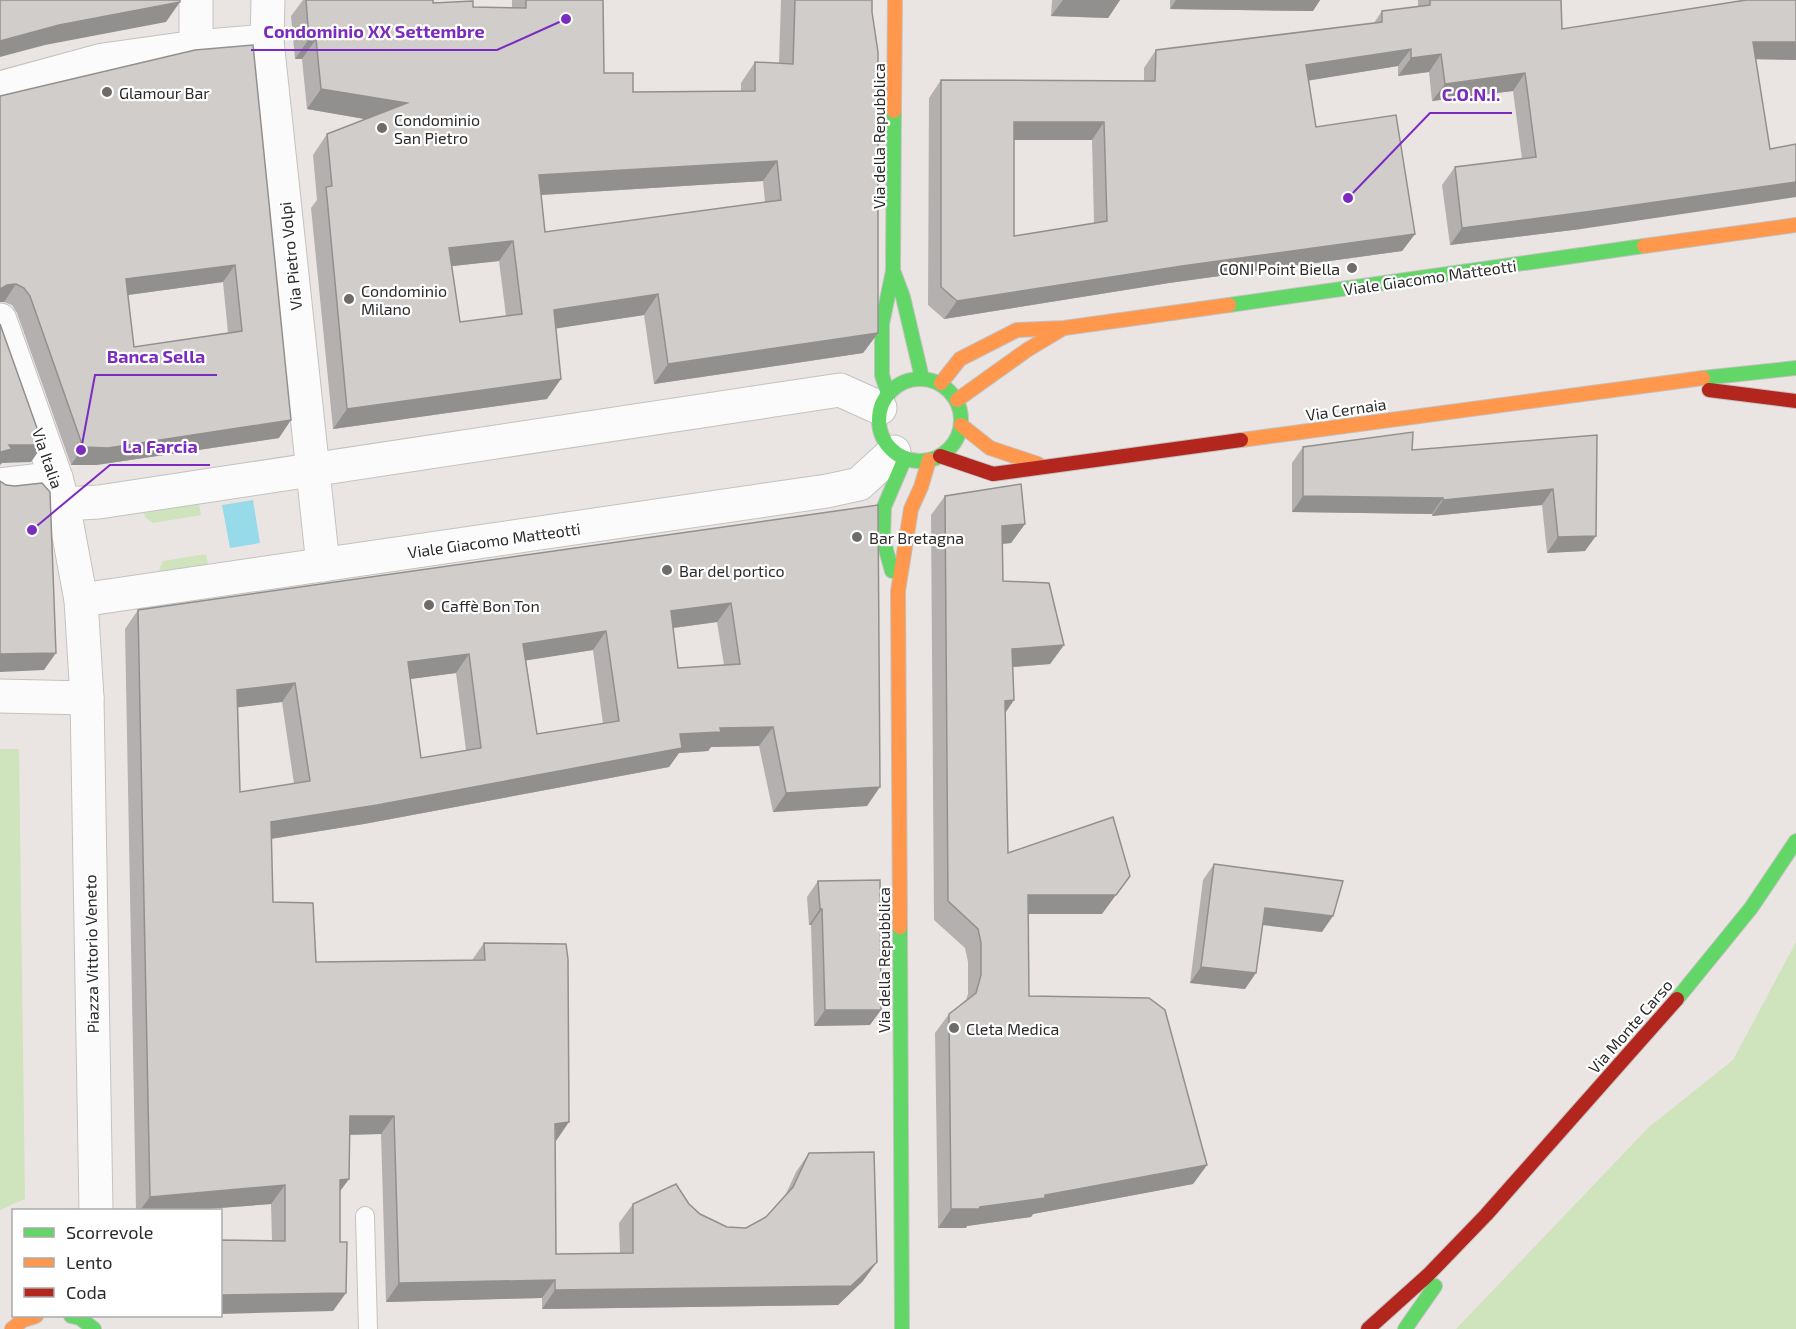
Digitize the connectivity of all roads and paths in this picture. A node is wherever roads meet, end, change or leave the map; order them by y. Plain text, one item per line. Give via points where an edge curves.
1 (196, 0) edge
2 (268, 0) edge
3 (895, 0) edge
4 (267, 41) junction
5 (196, 47) junction
6 (0, 88) edge
7 (1796, 225) edge
8 (894, 271) junction
9 (0, 320) edge
10 (1064, 328) junction
11 (1796, 368) edge
12 (922, 378) junction
13 (941, 384) junction
14 (1651, 384) junction
15 (957, 400) junction
16 (884, 401) junction
17 (1796, 401) edge
18 (961, 425) junction
19 (899, 455) junction
20 (934, 458) junction
21 (1046, 467) junction
22 (312, 470) junction
23 (0, 485) edge
24 (60, 491) junction
25 (323, 565) junction
26 (898, 591) junction
27 (81, 600) junction
28 (0, 696) edge
29 (87, 698) junction
30 (1796, 841) edge
31 (96, 1209) edge
32 (364, 1216) dead end
33 (1477, 1225) junction
34 (33, 1317) edge
35 (75, 1317) edge
36 (12, 1329) edge
37 (94, 1329) edge
38 (368, 1329) edge
39 (902, 1329) edge
40 (1368, 1329) edge
41 (1405, 1329) edge

1 - 5 street
2 - 4 street, Via Pietro Volpi
3 - 8 street, Via della Repubblica
4 - 5 street
4 - 22 street, Via Pietro Volpi
5 - 6 street via 104,60
7 - 10 street, Viale Giacomo Matteotti
8 - 12 street, Via della Repubblica
8 - 16 street, Via della Repubblica via 882,324
9 - 24 street, Via Italia
10 - 13 street, Viale Giacomo Matteotti via 1017,330 960,359
10 - 15 street, Viale Giacomo Matteotti
11 - 14 street, Via Cernaia
12 - 13 street
12 - 16 street via 897,385
13 - 15 street
14 - 17 street, Via Cernaia
14 - 21 street, Via Cernaia
15 - 18 street
16 - 19 street via 878,420 880,432
16 - 22 street via 840,390
18 - 20 street via 951,448
18 - 21 street, Via Cernaia via 990,448
19 - 20 street via 917,461
19 - 25 street, Viale Giacomo Matteotti via 859,484 833,490
19 - 26 street, Via della Repubblica via 884,507 883,539
20 - 21 street, Via Cernaia via 993,474
20 - 26 street, Via della Repubblica via 911,509
22 - 24 street via 99,502
22 - 25 street, Via Pietro Volpi
23 - 24 street
24 - 27 street, Via Italia
25 - 27 street, Viale Giacomo Matteotti
26 - 39 street, Via della Repubblica
27 - 29 street, Piazza Vittorio Veneto
28 - 29 street
29 - 31 street, Piazza Vittorio Veneto
30 - 33 street, Via Monte Carso via 1726,942
32 - 38 lane
33 - 40 street, Via Monte Carso
33 - 41 street, Via Monte Carso
34 - 36 street
35 - 37 street

